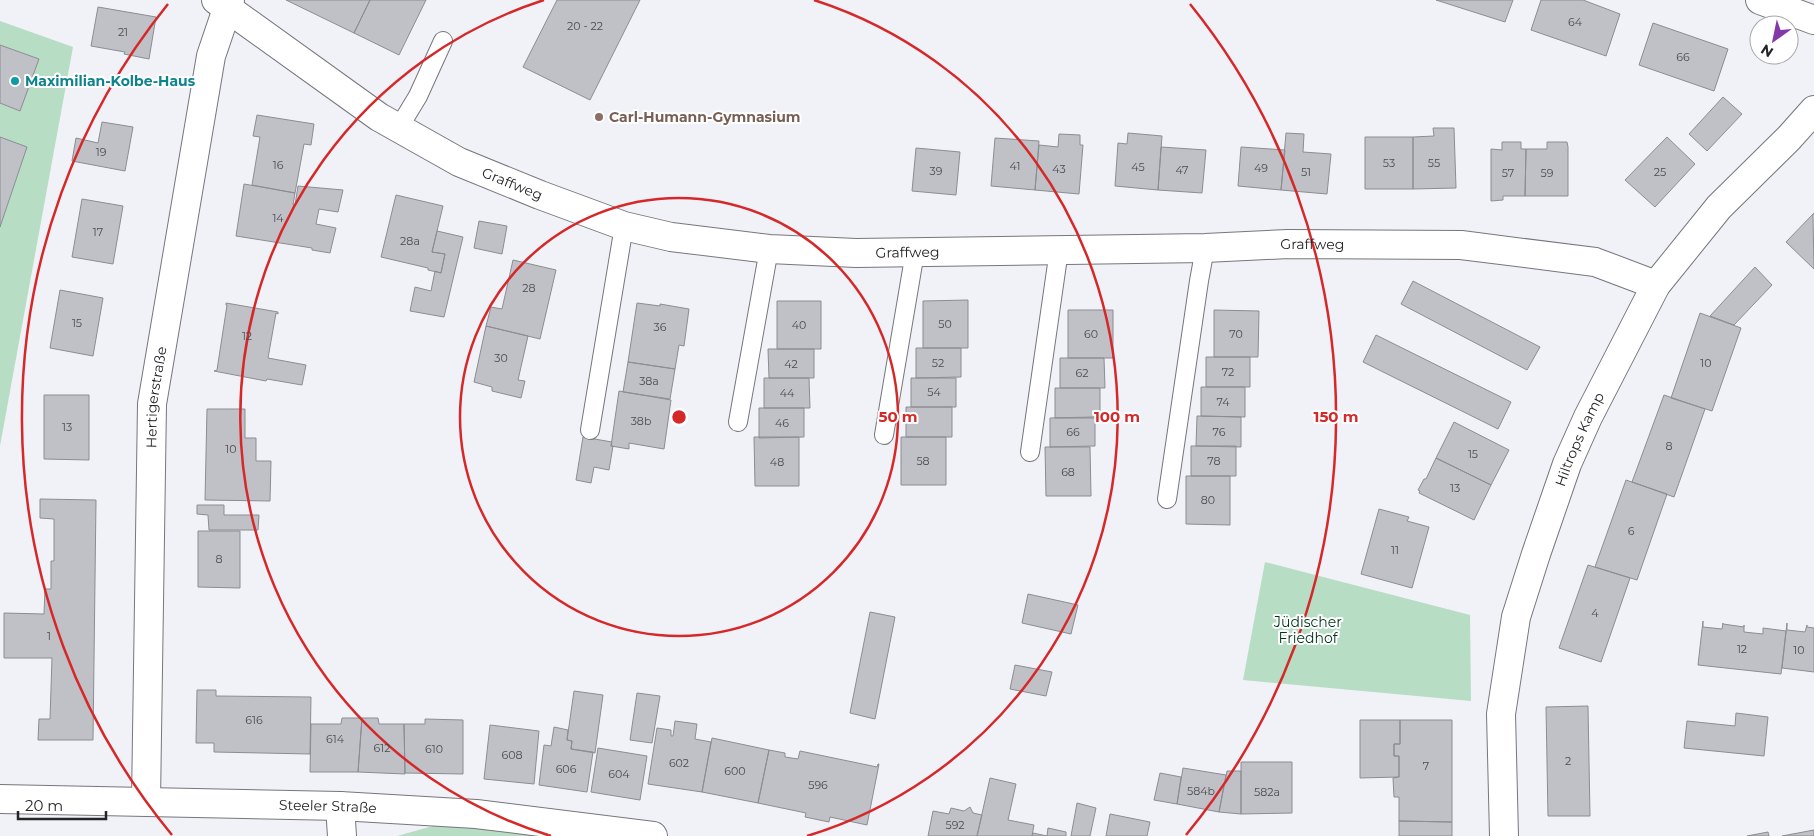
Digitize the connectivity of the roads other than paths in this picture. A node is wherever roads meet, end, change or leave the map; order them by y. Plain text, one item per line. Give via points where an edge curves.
1 (1760, 0) edge
2 (225, 2) edge
3 (1786, 4) edge
4 (1814, 20) edge
5 (443, 41) dead end
6 (1814, 110) edge
7 (398, 130) junction
8 (624, 226) junction
9 (769, 248) junction
10 (1205, 248) junction
11 (1059, 250) junction
12 (915, 252) junction
13 (1656, 285) junction
14 (738, 422) dead end
15 (590, 430) dead end
16 (884, 435) dead end
17 (1030, 452) dead end
18 (1167, 499) dead end
19 (0, 799) edge
20 (146, 801) junction
21 (340, 806) junction
22 (342, 836) edge
23 (653, 836) edge
24 (1504, 836) edge

1 - 3 street
2 - 7 street, Graffweg via 307,66
2 - 20 street, Hertigerstraße via 211,56 152,404
3 - 4 street
5 - 7 lane via 418,96
6 - 13 street, Hiltrops Kamp via 1719,207
7 - 8 street, Graffweg via 459,162
8 - 9 street, Graffweg via 672,236
8 - 15 lane
9 - 12 street, Graffweg via 856,253
9 - 14 lane
10 - 11 street, Graffweg
10 - 13 street, Graffweg via 1288,244 1461,245 1595,262
10 - 18 lane
11 - 12 street, Graffweg
11 - 17 lane
12 - 16 lane
13 - 24 street, Hiltrops Kamp via 1567,464 1516,617 1501,714
19 - 20 street, Steeler Straße
20 - 21 street, Steeler Straße
21 - 22 street
21 - 23 street, Steeler Straße via 476,814

